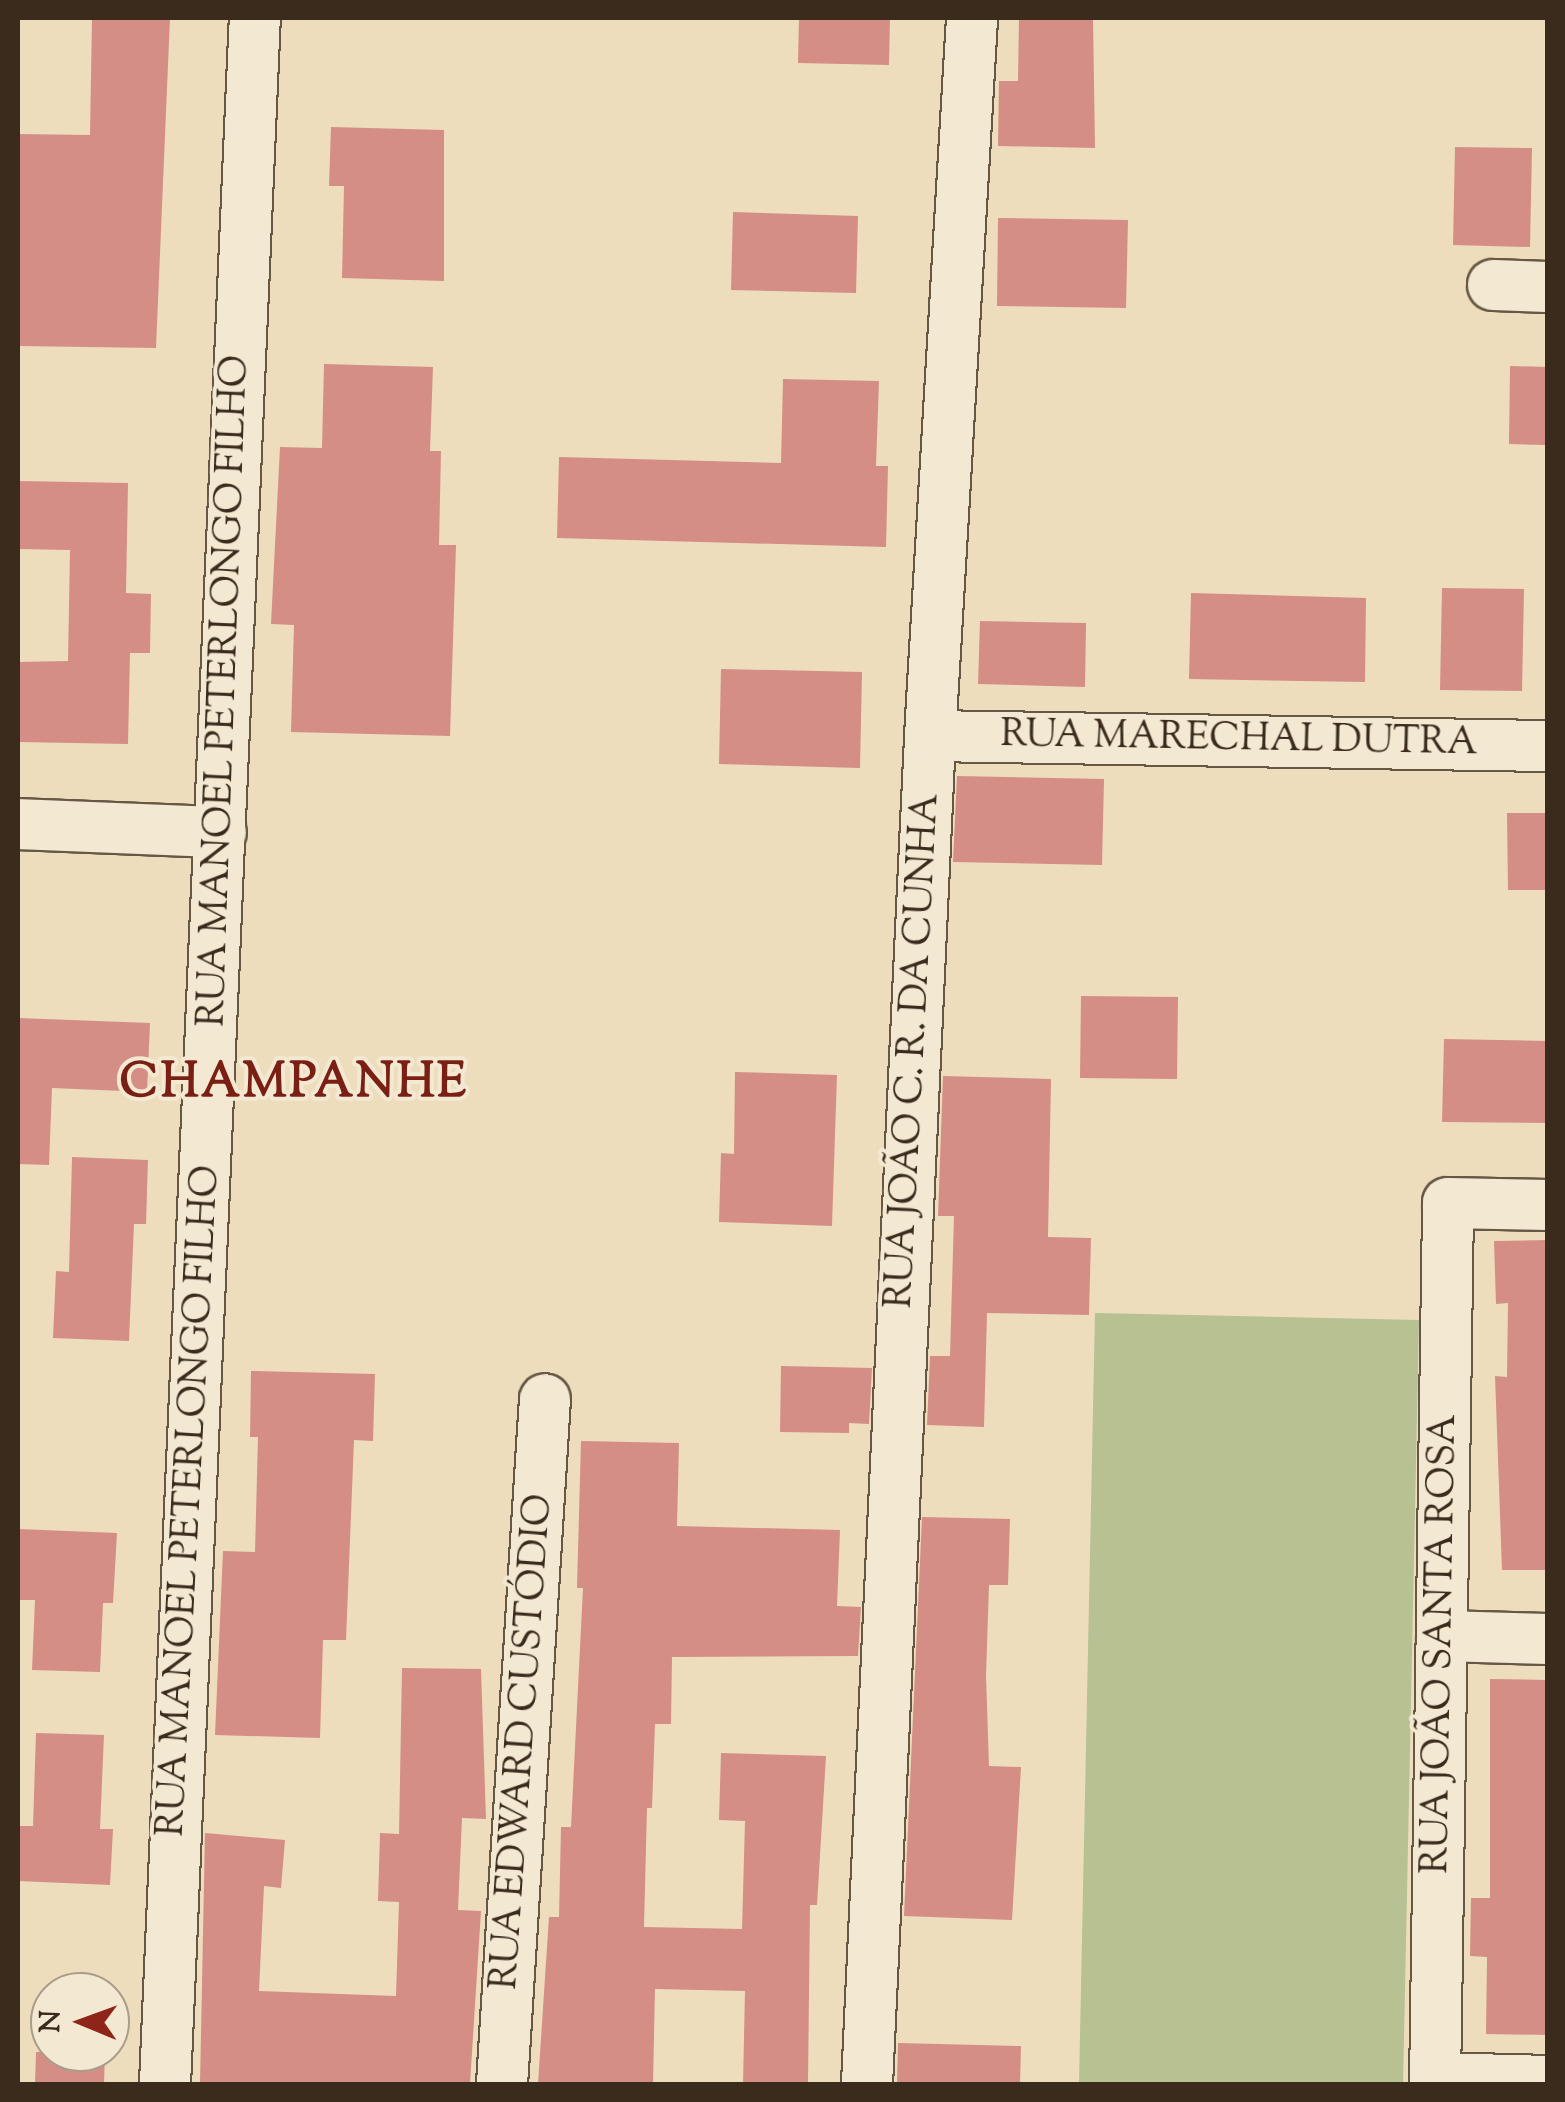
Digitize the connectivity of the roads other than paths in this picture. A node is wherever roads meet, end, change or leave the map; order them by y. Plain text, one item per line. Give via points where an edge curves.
1 (255, 18) edge
2 (972, 18) edge
3 (1493, 285) dead end
4 (1548, 287) edge
5 (930, 736) junction
6 (1548, 746) edge
7 (18, 824) edge
8 (221, 832) junction
9 (1548, 1205) edge
10 (546, 1399) dead end
11 (1442, 1636) junction
12 (1548, 1639) edge
13 (1548, 2080) edge
14 (1435, 2081) edge
15 (165, 2084) edge
16 (502, 2084) edge
17 (867, 2084) edge

1 - 8 street, RUA MANOEL PETERLONGO FILHO
2 - 5 street, RUA JOÃO C. R. DA CUNHA
3 - 4 street
5 - 6 street, RUA MARECHAL DUTRA
5 - 17 street, RUA JOÃO C. R. DA CUNHA
7 - 8 street
8 - 15 street, RUA MANOEL PETERLONGO FILHO
9 - 11 street, RUA JOÃO SANTA ROSA via 1448,1203
10 - 16 street, RUA EDWARD CUSTÓDIO
11 - 12 street
11 - 14 street, RUA JOÃO SANTA ROSA
13 - 14 street

